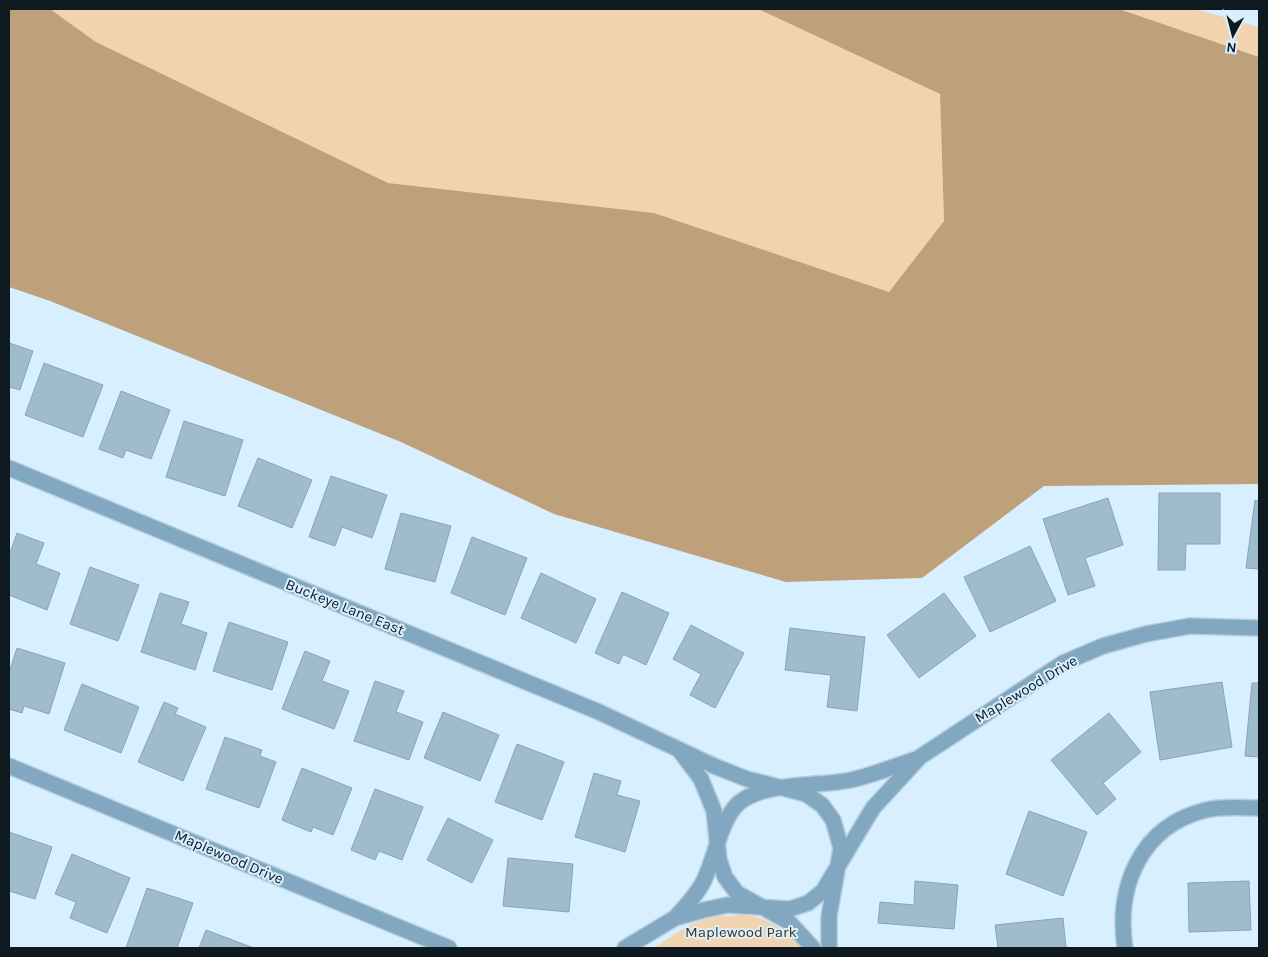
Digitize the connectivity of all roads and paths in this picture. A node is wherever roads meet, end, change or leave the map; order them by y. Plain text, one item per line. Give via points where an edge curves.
1 (9, 468) edge
2 (1259, 628) edge
3 (680, 750) junction
4 (920, 757) junction
5 (9, 766) edge
6 (781, 788) junction
7 (1259, 808) edge
8 (718, 846) junction
9 (838, 867) junction
10 (762, 907) junction
11 (675, 918) junction
12 (450, 948) edge
13 (625, 948) edge
14 (813, 948) edge
15 (829, 948) edge
16 (1126, 948) edge

1 - 3 street, Buckeye Lane East via 599,712
2 - 4 street, Maplewood Drive via 1190,626 1104,646 1063,663
3 - 6 street, Buckeye Lane East via 747,779
3 - 8 street, Buckeye Lane East via 701,779 711,800
4 - 6 street, Maplewood Drive via 851,780
4 - 9 street, Maplewood Drive via 873,808
5 - 12 street, Maplewood Drive
6 - 8 street, Maplewood Drive via 751,794 735,806 724,822
6 - 9 street, Buckeye Lane East via 806,794 822,805 834,820 840,848
7 - 16 street via 1204,811 1174,824 1148,847 1130,876 1125,892 1122,926
8 - 10 street, Maplewood Drive via 725,877 737,892
8 - 11 street, Maplewood Drive via 704,881
9 - 10 street, Maplewood Drive via 823,891 808,903 790,909
9 - 15 street via 829,916
10 - 11 street, Maplewood Drive via 727,905
10 - 14 street via 789,922
11 - 13 street, Maplewood Drive

